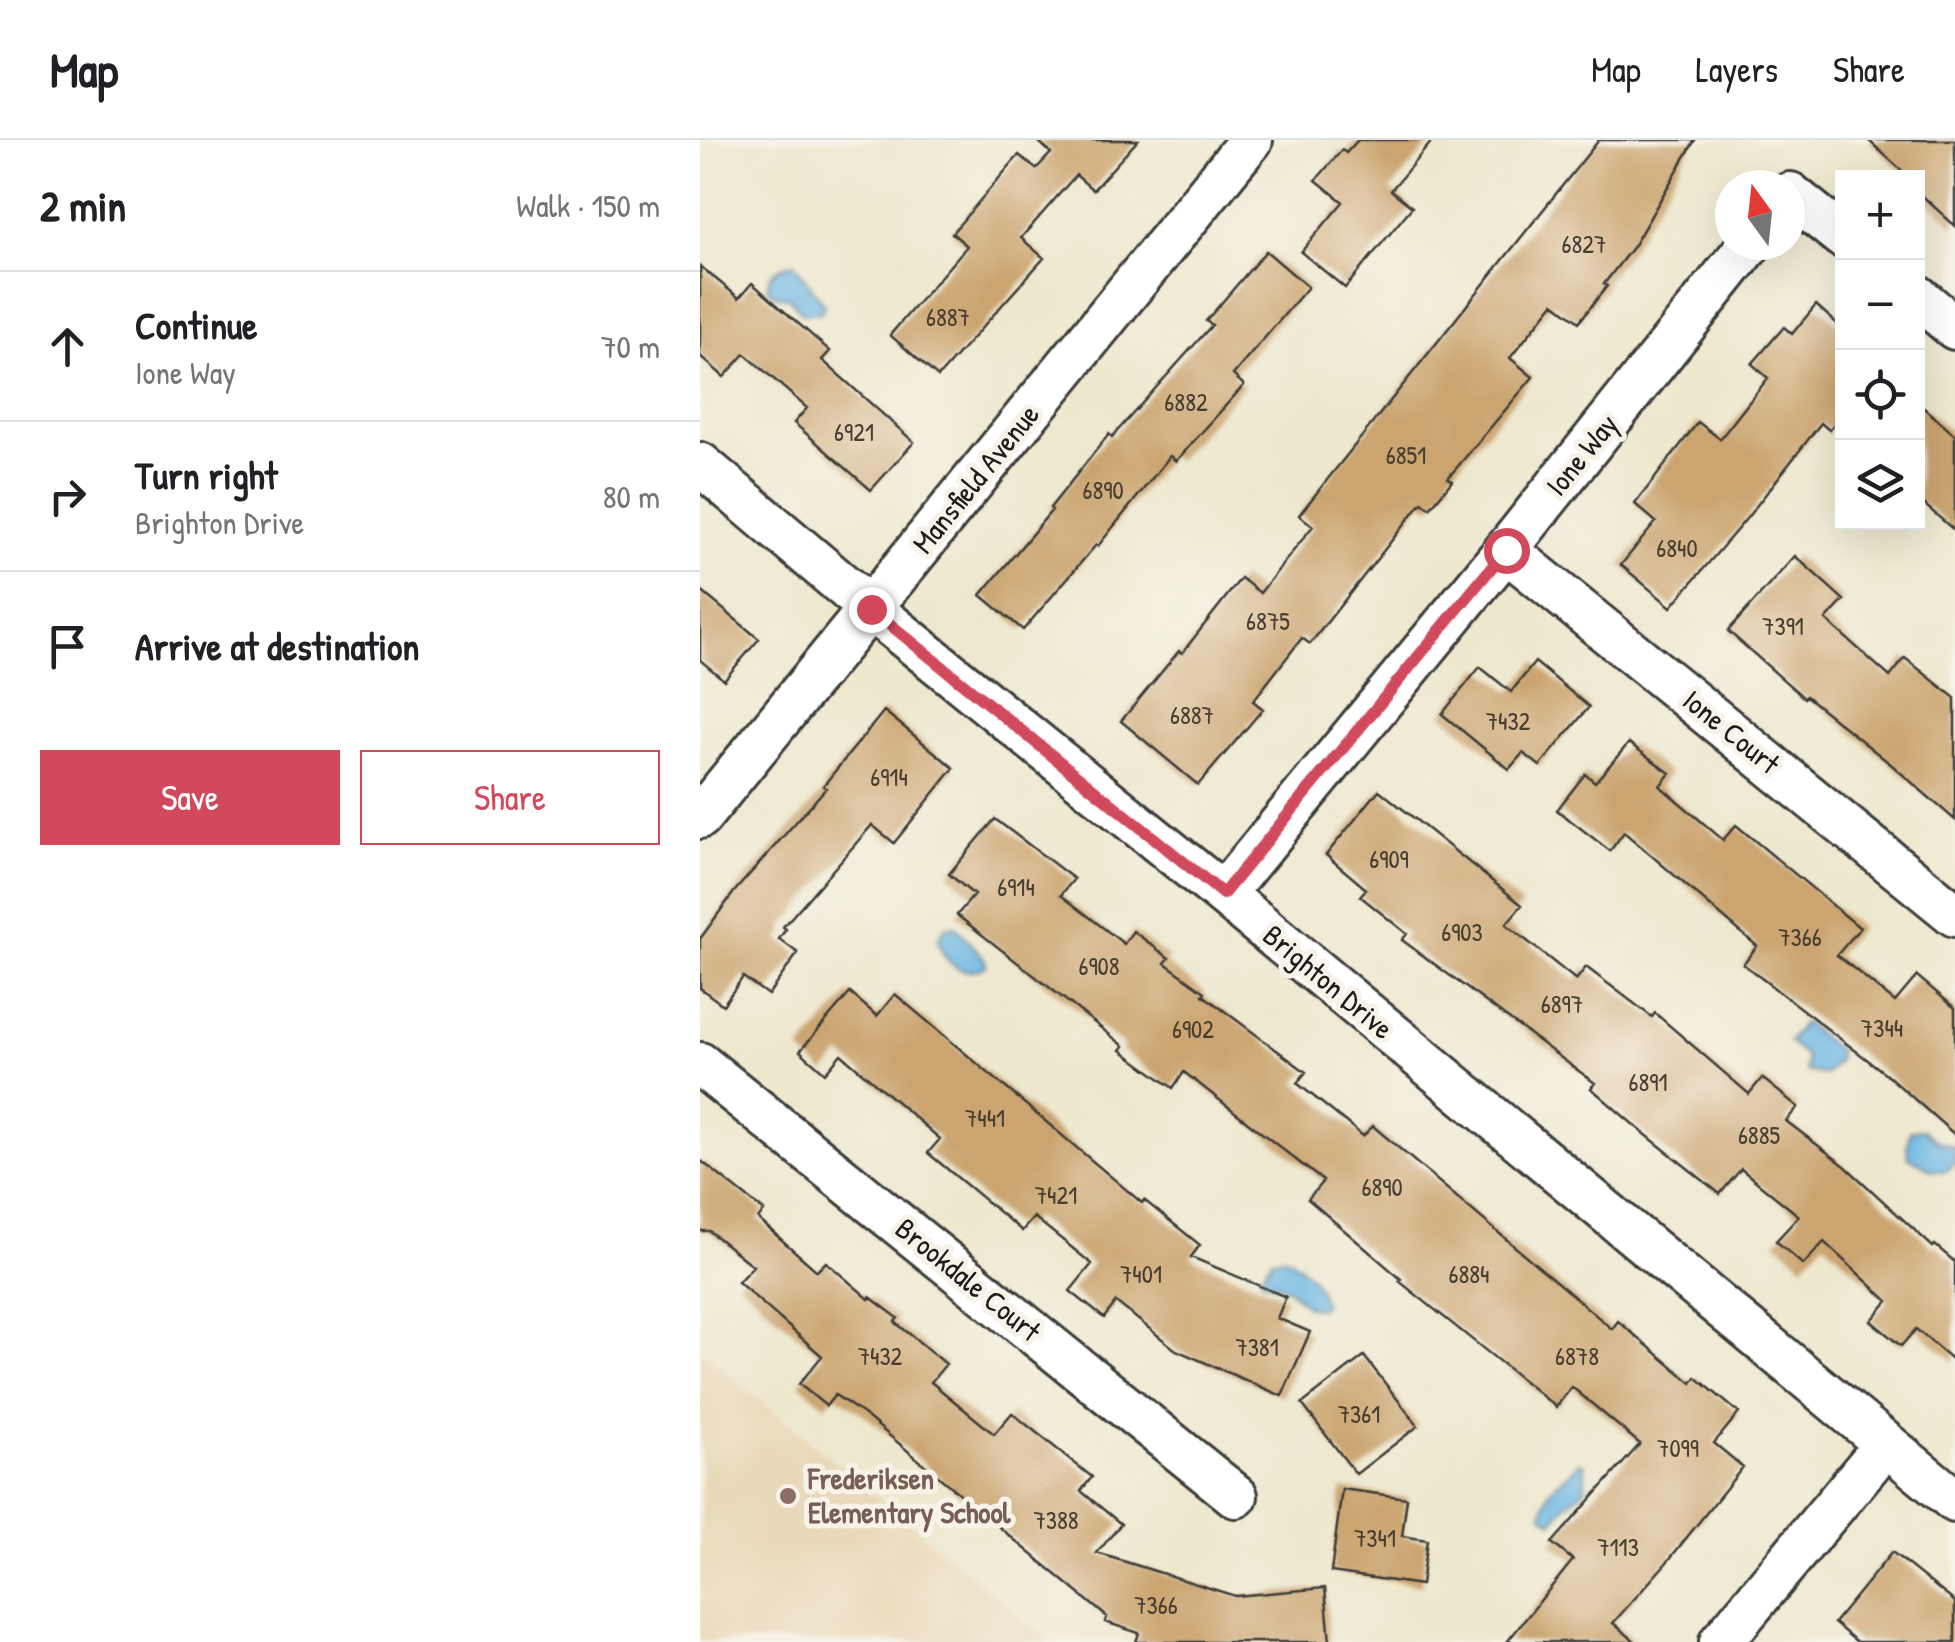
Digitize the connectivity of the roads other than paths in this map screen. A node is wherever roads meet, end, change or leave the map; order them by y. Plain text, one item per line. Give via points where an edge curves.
1 (1251, 140) edge
2 (1805, 205) edge
3 (1835, 230) edge
4 (1737, 260) edge
5 (1925, 303) edge
6 (1955, 328) edge
7 (700, 464) edge
8 (1506, 550) junction
9 (871, 609) junction
10 (700, 818) edge
11 (1223, 894) junction
12 (1955, 915) edge
13 (700, 1064) edge
14 (1886, 1444) junction
15 (1236, 1496) dead end
16 (1955, 1501) edge
17 (1721, 1642) edge

1 - 9 street, Mansfield Avenue
2 - 3 street
4 - 8 street, Ione Way
5 - 6 street
7 - 9 street, Brighton Drive
8 - 11 street, Ione Way
8 - 12 street, Ione Court
9 - 10 street, Mansfield Avenue
9 - 11 street, Brighton Drive
11 - 14 street, Brighton Drive
13 - 15 street, Brookdale Court
14 - 16 street, Brighton Drive
14 - 17 street

